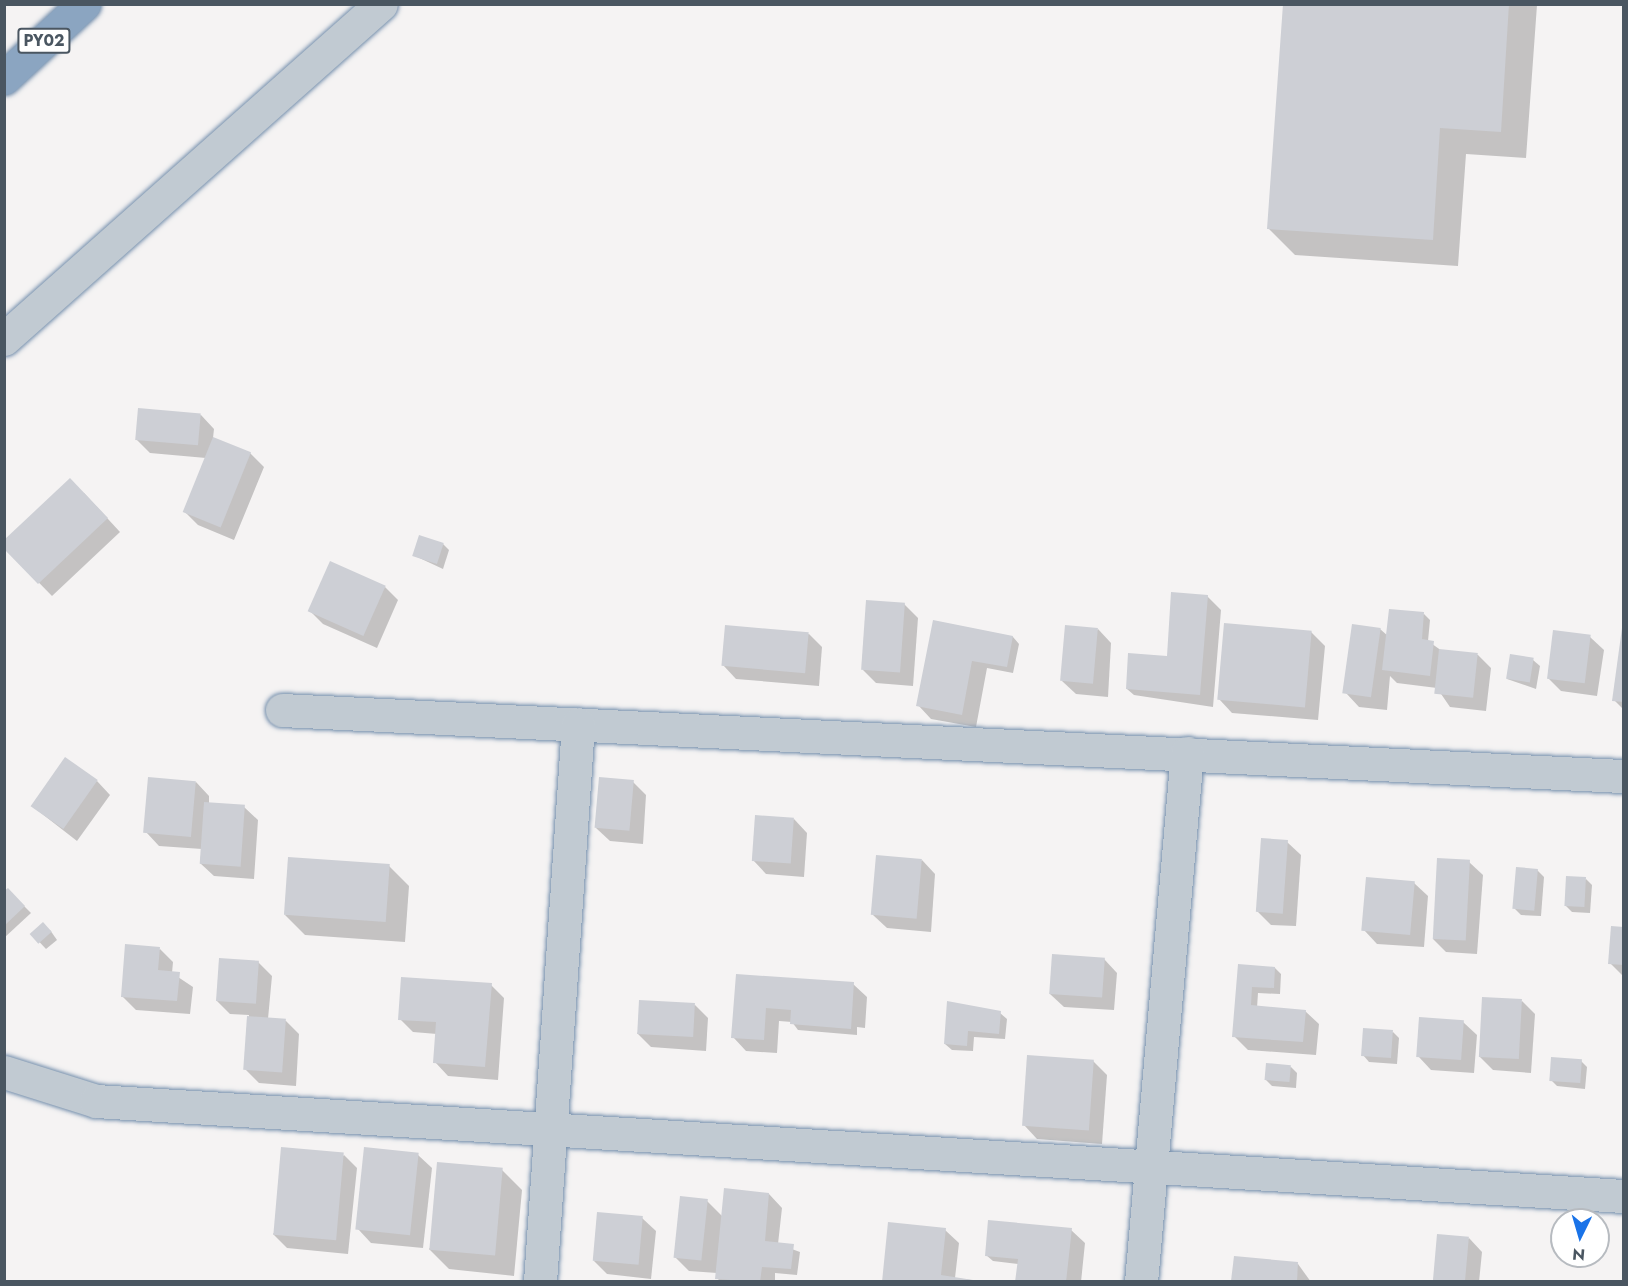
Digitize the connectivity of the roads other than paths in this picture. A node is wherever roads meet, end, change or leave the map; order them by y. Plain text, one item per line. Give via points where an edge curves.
1 (84, 4) edge
2 (381, 4) edge
3 (4, 78) edge
4 (4, 339) edge
5 (282, 710) dead end
6 (578, 724) junction
7 (1187, 753) junction
8 (1623, 776) edge
9 (4, 1072) edge
10 (551, 1129) junction
11 (1150, 1163) junction
12 (1623, 1196) edge
13 (540, 1281) edge
14 (1141, 1281) edge

1 - 3 highway, PY02
2 - 4 street
5 - 6 street
6 - 7 street
6 - 10 street
7 - 8 street
7 - 11 street
9 - 10 street via 96,1101
10 - 11 street
10 - 13 street
11 - 12 street
11 - 14 street

